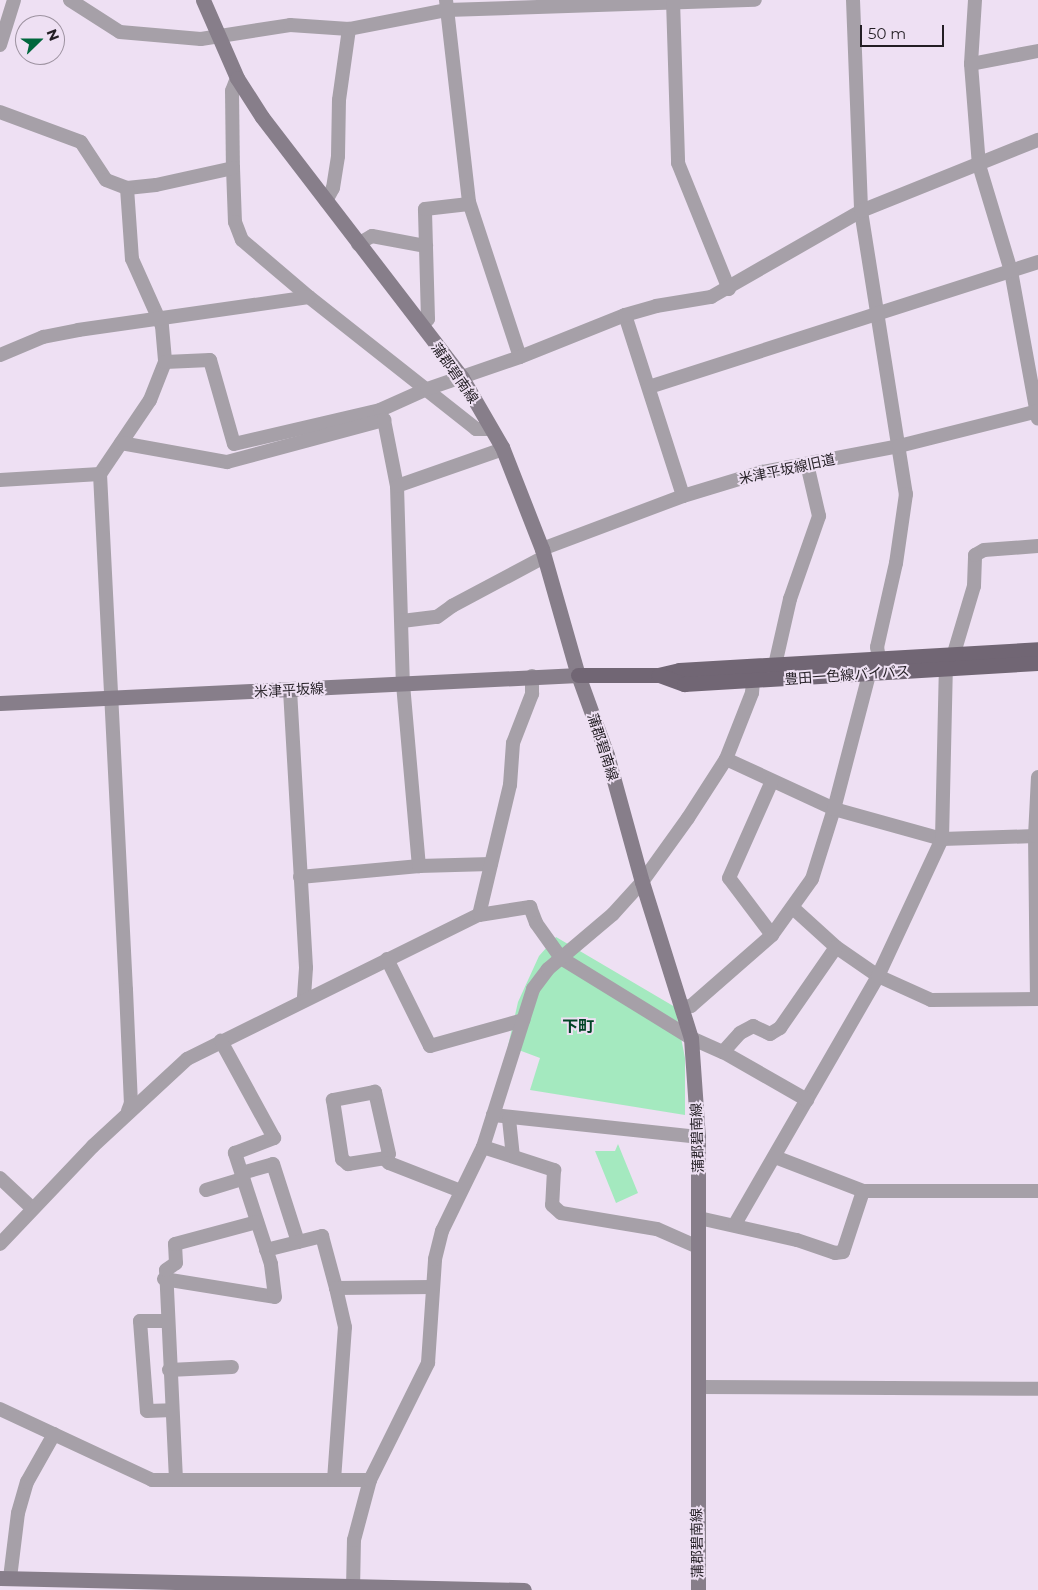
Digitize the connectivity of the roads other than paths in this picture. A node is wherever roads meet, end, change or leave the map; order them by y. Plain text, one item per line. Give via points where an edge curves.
1 (14, 0) edge
2 (70, 0) edge
3 (203, 0) edge
4 (756, 0) edge
5 (853, 0) edge
6 (975, 0) edge
7 (673, 2) edge
8 (447, 5) edge
9 (349, 29) junction
10 (219, 36) junction
11 (0, 45) edge
12 (1038, 51) edge
13 (971, 64) junction
14 (237, 78) junction
15 (0, 112) edge
16 (1038, 140) edge
17 (979, 165) junction
18 (232, 168) junction
19 (127, 188) junction
20 (326, 201) junction
21 (469, 204) junction
22 (861, 211) junction
23 (358, 244) junction
24 (426, 246) junction
25 (1038, 262) edge
26 (1011, 271) junction
27 (729, 289) junction
28 (309, 297) junction
29 (879, 314) junction
30 (625, 315) junction
31 (158, 320) junction
32 (422, 326) junction
33 (0, 355) edge
34 (520, 357) junction
35 (165, 362) junction
36 (462, 378) junction
37 (649, 387) junction
38 (432, 393) junction
39 (1037, 414) edge
40 (491, 429) junction
41 (121, 443) junction
42 (899, 446) junction
43 (503, 449) junction
44 (807, 464) junction
45 (100, 474) junction
46 (0, 480) edge
47 (397, 486) junction
48 (683, 496) junction
49 (1038, 546) edge
50 (543, 553) junction
51 (402, 621) junction
52 (1038, 649) edge
53 (954, 653) junction
54 (879, 658) junction
55 (1038, 663) edge
56 (775, 665) junction
57 (946, 668) junction
58 (658, 674) junction
59 (578, 675) junction
60 (869, 675) junction
61 (532, 676) junction
62 (753, 681) junction
63 (403, 684) junction
64 (290, 690) junction
65 (113, 698) junction
66 (0, 702) edge
67 (726, 759) junction
68 (1038, 777) edge
69 (772, 780) junction
70 (834, 808) junction
71 (1035, 836) junction
72 (942, 839) junction
73 (491, 864) junction
74 (419, 866) junction
75 (300, 877) junction
76 (642, 882) junction
77 (793, 908) junction
78 (479, 915) junction
79 (772, 935) junction
80 (836, 947) junction
81 (561, 958) junction
82 (387, 959) junction
83 (878, 976) junction
84 (1037, 999) edge
85 (304, 1000) junction
86 (682, 1007) junction
87 (523, 1020) junction
88 (691, 1038) junction
89 (221, 1041) junction
90 (723, 1052) junction
91 (807, 1100) junction
92 (128, 1111) junction
93 (493, 1115) junction
94 (509, 1119) junction
95 (698, 1137) junction
96 (483, 1147) junction
97 (514, 1156) junction
98 (775, 1157) junction
99 (385, 1159) junction
100 (242, 1176) junction
101 (0, 1178) edge
102 (206, 1190) dead end
103 (461, 1191) junction
104 (863, 1191) junction
105 (1038, 1191) edge
106 (33, 1209) junction
107 (699, 1218) junction
108 (257, 1222) junction
109 (735, 1224) junction
110 (298, 1242) junction
111 (0, 1244) edge
112 (698, 1247) junction
113 (266, 1250) junction
114 (164, 1280) junction
115 (432, 1287) junction
116 (336, 1288) junction
117 (167, 1321) junction
118 (232, 1367) dead end
119 (169, 1370) junction
120 (699, 1387) junction
121 (1038, 1389) edge
122 (0, 1410) edge
123 (172, 1410) junction
124 (54, 1434) junction
125 (176, 1480) junction
126 (334, 1480) junction
127 (370, 1480) junction
128 (5, 1578) edge
129 (125, 1585) edge
130 (354, 1587) edge
131 (524, 1590) edge
132 (698, 1590) edge

1 - 11 street
2 - 10 street via 120,32 201,39
3 - 10 main road, 蒲郡碧南線
4 - 7 street
5 - 22 street
6 - 13 street
7 - 8 street
7 - 27 street via 678,163
8 - 9 street
8 - 21 street
9 - 10 street via 290,25
9 - 20 street via 339,100 338,156 333,188
10 - 14 main road, 蒲郡碧南線
12 - 13 street
13 - 17 street
14 - 18 street via 232,91
14 - 20 main road, 蒲郡碧南線
15 - 19 street via 81,142 106,180
16 - 17 street
17 - 22 street
17 - 26 street
18 - 19 street
18 - 28 street via 235,222 242,240
19 - 31 street via 132,258
20 - 23 main road, 蒲郡碧南線
21 - 24 street via 425,209
21 - 34 street
22 - 27 street
22 - 29 street
23 - 24 street via 372,236
23 - 32 main road, 蒲郡碧南線
24 - 32 street via 428,319
25 - 26 street
26 - 29 street
26 - 39 street
27 - 30 street via 711,297
28 - 31 street
28 - 38 street
29 - 37 street
29 - 42 street
30 - 34 street
30 - 37 street
31 - 33 street via 43,337
31 - 35 street via 162,326
32 - 36 main road, 蒲郡碧南線
34 - 36 street
35 - 38 street via 210,360 234,444 380,410
35 - 41 street via 150,400
36 - 38 street
36 - 40 main road, 蒲郡碧南線
37 - 48 street
38 - 40 street via 476,429
39 - 42 street, 米津平坂線旧道
40 - 43 main road, 蒲郡碧南線
41 - 45 street
41 - 47 street via 227,462 384,420
42 - 44 street, 米津平坂線旧道
42 - 54 street via 905,510 877,647
43 - 47 street
43 - 50 main road, 蒲郡碧南線
44 - 48 street, 米津平坂線旧道 via 762,472
44 - 56 street via 819,516 790,599
45 - 46 street
45 - 65 street
47 - 51 street
48 - 50 street, 米津平坂線旧道
49 - 53 street via 984,550 975,555 974,586
50 - 51 street, 米津平坂線旧道 via 437,617
50 - 59 main road, 蒲郡碧南線
51 - 63 street
52 - 53 main road, 豊田一色線バイパス
53 - 54 main road, 豊田一色線バイパス
54 - 56 main road, 豊田一色線バイパス
55 - 57 main road, 豊田一色線バイパス
56 - 58 main road, 豊田一色線バイパス
57 - 60 main road, 豊田一色線バイパス
57 - 72 street
58 - 59 main road, 豊田一色線バイパス
58 - 62 main road, 豊田一色線バイパス via 684,684
59 - 61 main road, 米津平坂線
59 - 76 main road, 蒲郡碧南線 via 607,755
60 - 62 main road, 豊田一色線バイパス
60 - 70 street
61 - 63 main road, 米津平坂線
61 - 73 street via 532,694 513,742 510,784
62 - 67 street via 752,693
63 - 64 main road, 米津平坂線
63 - 74 street
64 - 65 main road, 米津平坂線
64 - 75 street
65 - 66 main road, 米津平坂線
65 - 92 street via 131,1103
67 - 69 street
67 - 76 street
68 - 71 street
69 - 70 street
69 - 79 street via 730,878
70 - 72 street
70 - 77 street via 812,880
71 - 72 street
71 - 84 street
72 - 83 street
73 - 74 street
73 - 78 street
74 - 75 street
75 - 85 street via 306,968
76 - 81 street via 594,933
76 - 86 main road, 蒲郡碧南線
77 - 79 street
77 - 80 street
78 - 81 street via 530,906 536,923
78 - 82 street
79 - 86 street via 691,1006
80 - 83 street
80 - 90 street via 780,1028 770,1034 753,1026 740,1033
81 - 87 street via 533,989
81 - 88 street
82 - 85 street
82 - 87 street via 430,1046
83 - 84 street via 932,1000
83 - 91 street
85 - 89 street
86 - 88 main road, 蒲郡碧南線
87 - 93 street
88 - 90 street
88 - 95 main road, 蒲郡碧南線
89 - 92 street via 187,1059
89 - 100 street via 274,1138 235,1153
90 - 91 street
91 - 98 street
92 - 106 street
93 - 94 street
93 - 96 street
94 - 95 street
94 - 97 street
95 - 107 main road, 蒲郡碧南線
96 - 97 street
96 - 103 street
97 - 112 street via 554,1170 552,1205 561,1213 657,1229
98 - 104 street
98 - 109 street
99 - 99 street via 348,1164 342,1159 333,1100 375,1092 389,1154
99 - 103 street
100 - 102 street
100 - 108 street
100 - 110 street via 273,1164
101 - 106 street
103 - 115 street via 442,1231
104 - 105 street
104 - 109 street via 844,1252 835,1254
106 - 111 street
107 - 109 street
107 - 112 main road, 蒲郡碧南線
108 - 113 street
108 - 114 street via 175,1244 176,1263 166,1270
110 - 113 street
110 - 116 street via 322,1236
112 - 120 main road, 蒲郡碧南線
113 - 114 street via 275,1297
114 - 117 street
115 - 116 street
115 - 127 street via 428,1363
116 - 126 street via 345,1327
117 - 119 street
117 - 123 street via 140,1321 147,1411
118 - 119 street
119 - 123 street
120 - 121 street
120 - 132 main road, 蒲郡碧南線
122 - 124 street
123 - 125 street
124 - 125 street via 152,1480
124 - 128 street via 27,1482
125 - 126 street
126 - 127 street
127 - 130 street via 354,1540
128 - 129 main road
129 - 130 main road
130 - 131 main road

